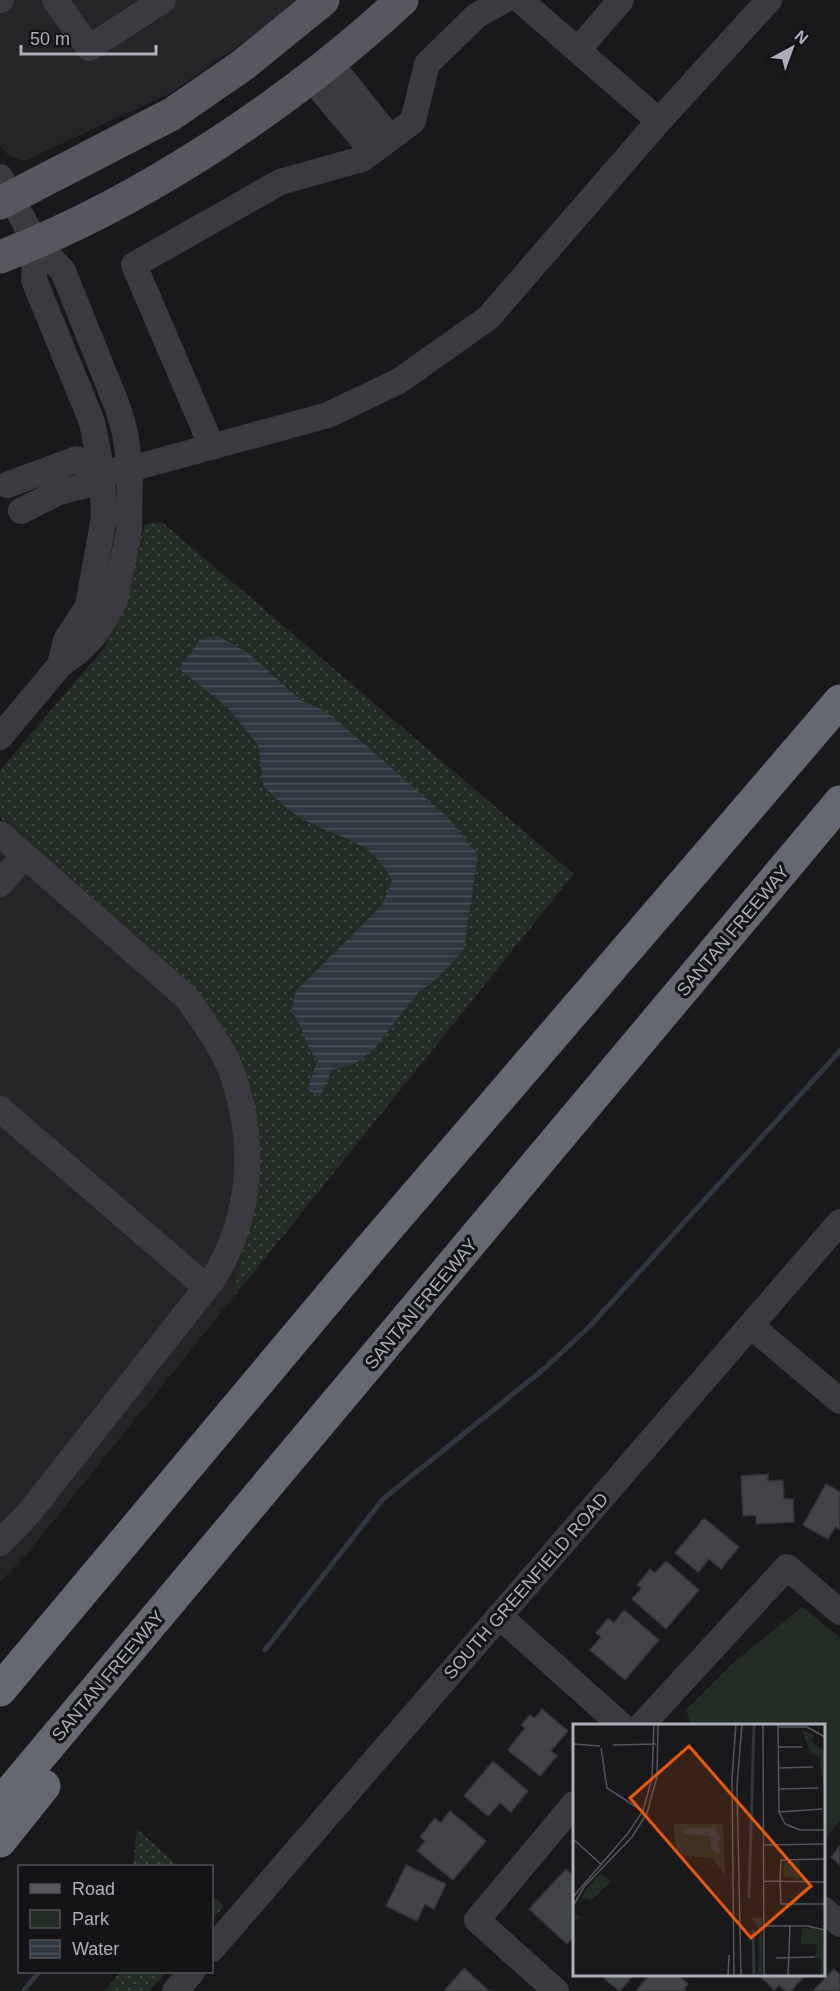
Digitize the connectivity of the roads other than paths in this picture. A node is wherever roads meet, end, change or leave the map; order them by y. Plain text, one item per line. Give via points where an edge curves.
1 (55, 0) edge
2 (163, 0) edge
3 (323, 0) edge
4 (402, 0) edge
5 (504, 0) edge
6 (520, 0) edge
7 (769, 0) edge
8 (608, 5) edge
9 (130, 9) edge
10 (578, 50) junction
11 (320, 70) junction
12 (659, 121) junction
13 (381, 144) junction
14 (4, 193) edge
15 (36, 243) junction
16 (0, 257) edge
17 (212, 447) junction
18 (51, 468) junction
19 (130, 469) junction
20 (98, 473) junction
21 (7, 485) dead end
22 (59, 492) junction
23 (21, 511) dead end
24 (60, 664) junction
25 (840, 701) edge
26 (0, 737) edge
27 (840, 802) edge
28 (0, 834) edge
29 (24, 856) junction
30 (0, 884) edge
31 (0, 1109) edge
32 (840, 1222) edge
33 (368, 1251) junction
34 (206, 1287) junction
35 (750, 1326) junction
36 (840, 1401) edge
37 (0, 1543) edge
38 (192, 1576) junction
39 (840, 1612) edge
40 (500, 1616) junction
41 (0, 1658) edge
42 (0, 1690) edge
43 (621, 1724) edge
44 (642, 1724) edge
45 (0, 1804) edge
46 (573, 1805) edge
47 (0, 1841) edge
48 (825, 1911) edge
49 (840, 1924) edge
50 (213, 1948) edge
51 (556, 1991) edge

1 - 9 street via 89,48
2 - 9 street
3 - 14 main road via 243,65 172,114
4 - 11 main road
5 - 13 street via 476,16 427,64 413,121
6 - 10 street
7 - 12 street
8 - 10 street
10 - 12 street
11 - 13 street
11 - 15 main road via 190,160
12 - 17 street via 488,318 399,381 328,415
13 - 17 street via 362,159 280,182 134,265
14 - 15 street
15 - 16 main road
15 - 19 street via 63,271 118,408
15 - 20 street via 34,280 92,422
17 - 19 street
18 - 20 street via 77,459
18 - 21 street
18 - 22 street
19 - 20 street
19 - 24 street via 129,530 115,600 96,633
20 - 22 street via 83,486
20 - 24 street via 104,517 88,606 66,640
22 - 23 street
24 - 26 street
25 - 33 highway
27 - 38 highway, SANTAN FREEWAY
28 - 29 street
29 - 30 street
29 - 34 street via 187,998 205,1023 234,1079 245,1132 245,1205 228,1255
31 - 34 street
32 - 35 street, SOUTH GREENFIELD ROAD
33 - 41 highway via 150,1485
33 - 42 highway
34 - 37 street via 29,1512
35 - 36 street
35 - 40 street, SOUTH GREENFIELD ROAD
38 - 45 highway, SANTAN FREEWAY
38 - 47 highway via 155,1646
39 - 44 street via 787,1567
40 - 43 street
40 - 50 street, SOUTH GREENFIELD ROAD
46 - 51 street via 477,1920
48 - 49 street

